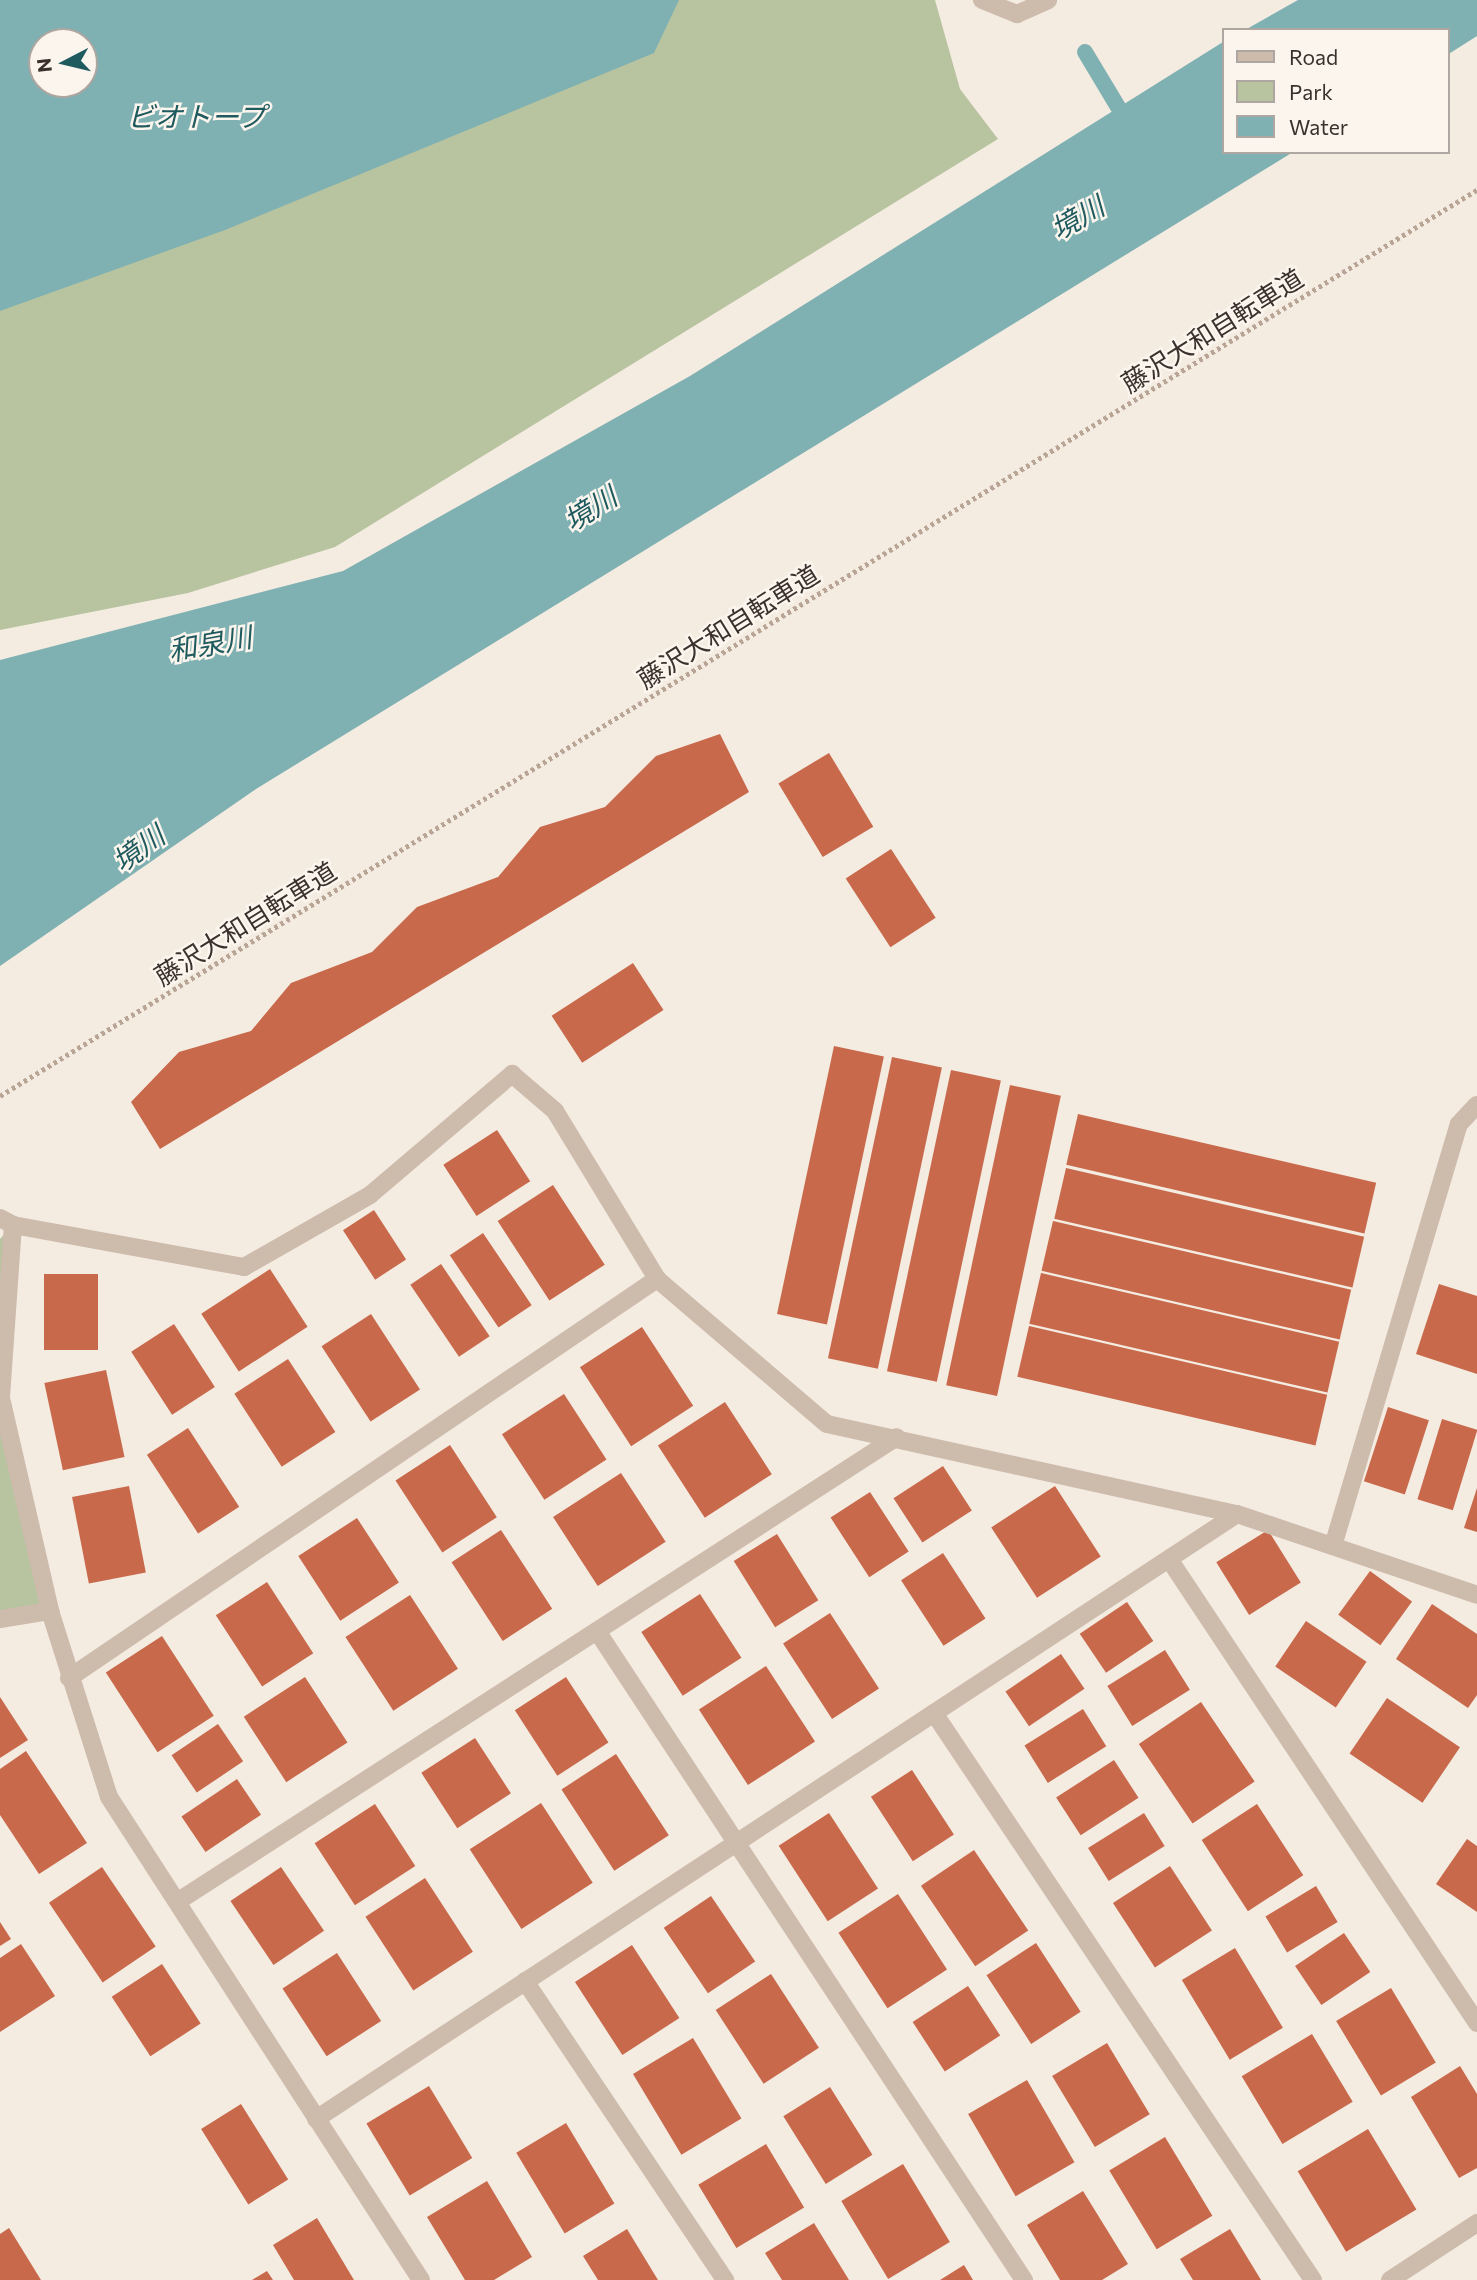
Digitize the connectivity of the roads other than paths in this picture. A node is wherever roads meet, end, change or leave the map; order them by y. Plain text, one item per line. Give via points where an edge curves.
1 (982, 0) edge
2 (1048, 0) edge
3 (1477, 1105) edge
4 (6, 1222) edge
5 (657, 1279) junction
6 (897, 1437) junction
7 (1237, 1514) junction
8 (1333, 1546) junction
9 (1169, 1559) junction
10 (1477, 1595) edge
11 (50, 1611) junction
12 (0, 1619) edge
13 (597, 1631) junction
14 (69, 1678) junction
15 (934, 1713) junction
16 (734, 1840) junction
17 (180, 1900) junction
18 (525, 1981) junction
19 (1477, 2023) edge
20 (316, 2119) junction
21 (1477, 2223) edge
22 (421, 2280) edge
23 (725, 2280) edge
24 (1024, 2280) edge
25 (1313, 2280) edge
26 (1390, 2280) edge

1 - 2 street via 1017,14
3 - 8 street via 1459,1124
4 - 5 street via 244,1267 370,1195 512,1074 555,1111
4 - 11 street via 1,1398
5 - 6 street via 827,1424
5 - 14 street
6 - 7 street
6 - 13 street
7 - 8 street
7 - 9 street
8 - 10 street
9 - 15 street
9 - 19 street
11 - 12 street
11 - 14 street
13 - 16 street
13 - 17 street
14 - 17 street via 109,1797
15 - 16 street
15 - 25 street
16 - 18 street
16 - 24 street
17 - 20 street
18 - 20 street
18 - 23 street
20 - 22 street
21 - 26 street

